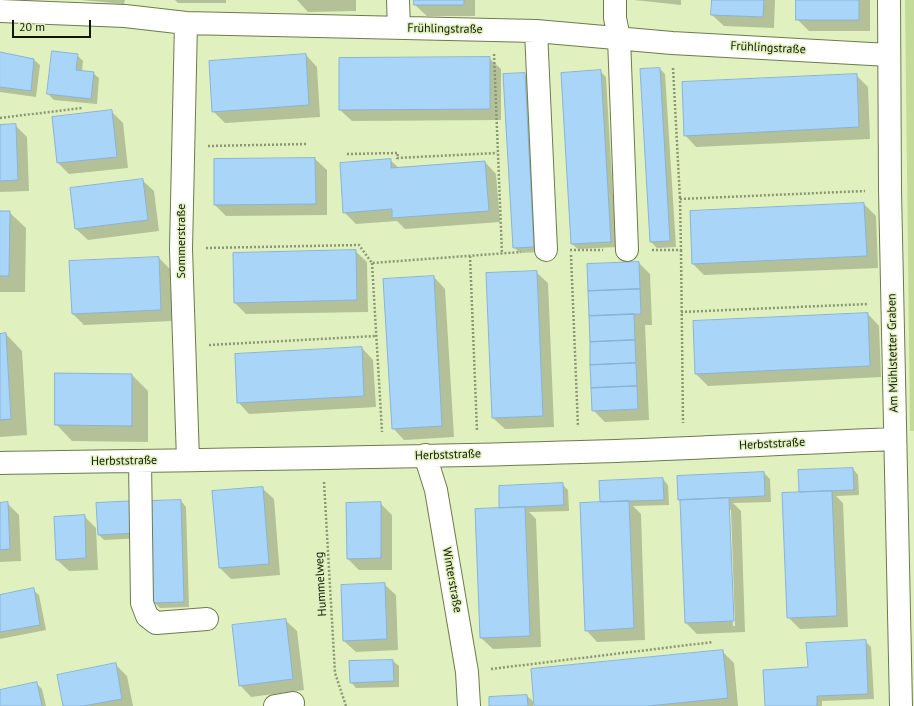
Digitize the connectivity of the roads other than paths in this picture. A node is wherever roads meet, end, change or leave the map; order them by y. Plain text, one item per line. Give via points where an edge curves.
1 (398, 0) edge
2 (616, 0) edge
3 (889, 0) edge
4 (0, 11) edge
5 (186, 23) junction
6 (399, 28) junction
7 (536, 31) junction
8 (619, 38) junction
9 (889, 55) junction
10 (546, 250) dead end
11 (627, 250) dead end
12 (895, 439) junction
13 (425, 455) junction
14 (188, 460) junction
15 (140, 461) junction
16 (0, 463) edge
17 (207, 619) dead end
18 (469, 706) edge
19 (901, 706) edge

1 - 6 street
2 - 8 street via 615,18
3 - 9 street, Am Mühlstetter Graben
4 - 5 street, Frühlingstraße via 125,16
5 - 6 street, Frühlingstraße
5 - 14 street, Sommerstraße via 181,249
6 - 7 street, Frühlingstraße
7 - 8 street, Frühlingstraße
7 - 10 street
8 - 9 street, Frühlingstraße
8 - 11 street
9 - 12 street, Am Mühlstetter Graben
12 - 13 street, Herbststraße via 683,449
12 - 19 street, Am Mühlstetter Graben
13 - 14 street, Herbststraße
13 - 18 street, Winterstraße via 436,490 467,672
14 - 15 street, Herbststraße
15 - 16 street, Herbststraße
15 - 17 street via 142,603 147,616 156,623

